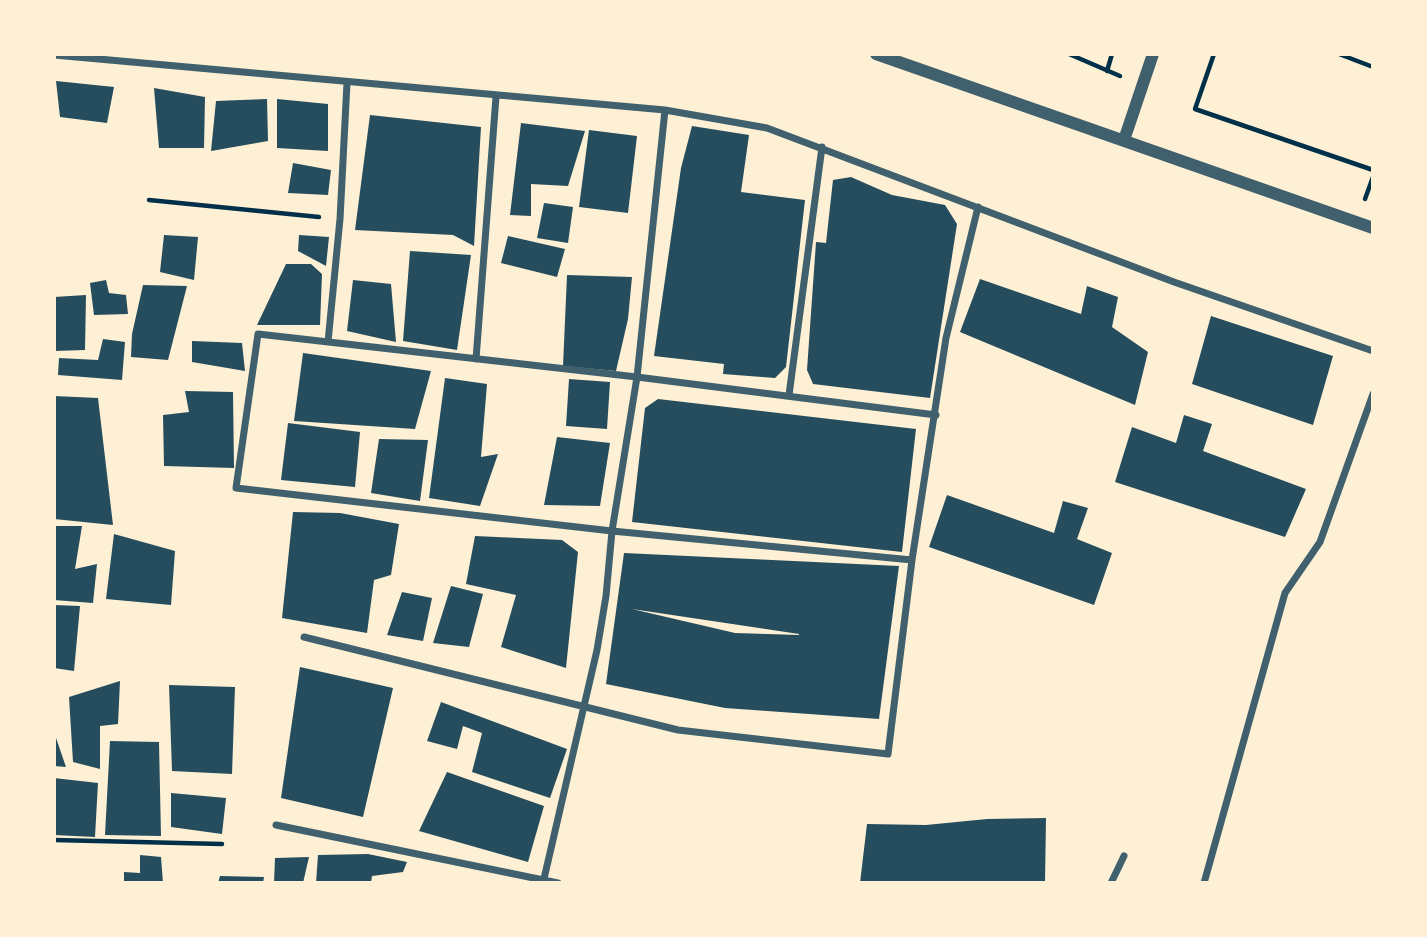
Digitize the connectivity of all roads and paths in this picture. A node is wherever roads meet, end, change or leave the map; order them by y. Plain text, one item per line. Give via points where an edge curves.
1 (876, 54) edge
2 (1069, 54) edge
3 (1112, 54) edge
4 (1153, 54) edge
5 (1214, 54) edge
6 (1339, 54) edge
7 (54, 55) edge
8 (1373, 67) edge
9 (1107, 71) junction
10 (347, 83) junction
11 (1142, 86) junction
12 (496, 97) junction
13 (665, 110) junction
14 (1124, 140) junction
15 (822, 147) junction
16 (1373, 170) edge
17 (149, 200) dead end
18 (978, 207) junction
19 (340, 219) junction
20 (1373, 228) edge
21 (328, 342) junction
22 (1373, 351) edge
23 (477, 359) junction
24 (637, 377) junction
25 (1373, 394) edge
26 (789, 396) junction
27 (936, 415) junction
28 (612, 531) junction
29 (912, 560) junction
30 (304, 637) dead end
31 (584, 708) junction
32 (276, 825) dead end
33 (54, 840) edge
34 (222, 844) dead end
35 (1124, 856) dead end
36 (544, 881) edge
37 (558, 883) edge
38 (1111, 883) edge
39 (1204, 883) edge

1 - 14 street
2 - 9 path
3 - 9 path
4 - 11 street
5 - 16 path via 1195,108
6 - 8 path
7 - 10 street
9 - 11 path
10 - 12 street
10 - 19 street
11 - 14 street
12 - 13 street
12 - 23 street
13 - 15 street via 767,128
13 - 24 street
14 - 20 street
15 - 18 street
15 - 26 street
17 - 19 path
18 - 22 street
18 - 27 street via 946,338
19 - 21 street
21 - 23 street
21 - 28 street via 258,334 236,488
23 - 24 street
24 - 26 street
24 - 28 street
25 - 39 street via 1320,542 1285,593
26 - 27 street
27 - 29 street
28 - 29 street
28 - 31 street via 606,596
29 - 31 street via 888,754 690,732
30 - 31 street
31 - 36 street
32 - 36 street
33 - 34 path
35 - 38 street
36 - 37 street

